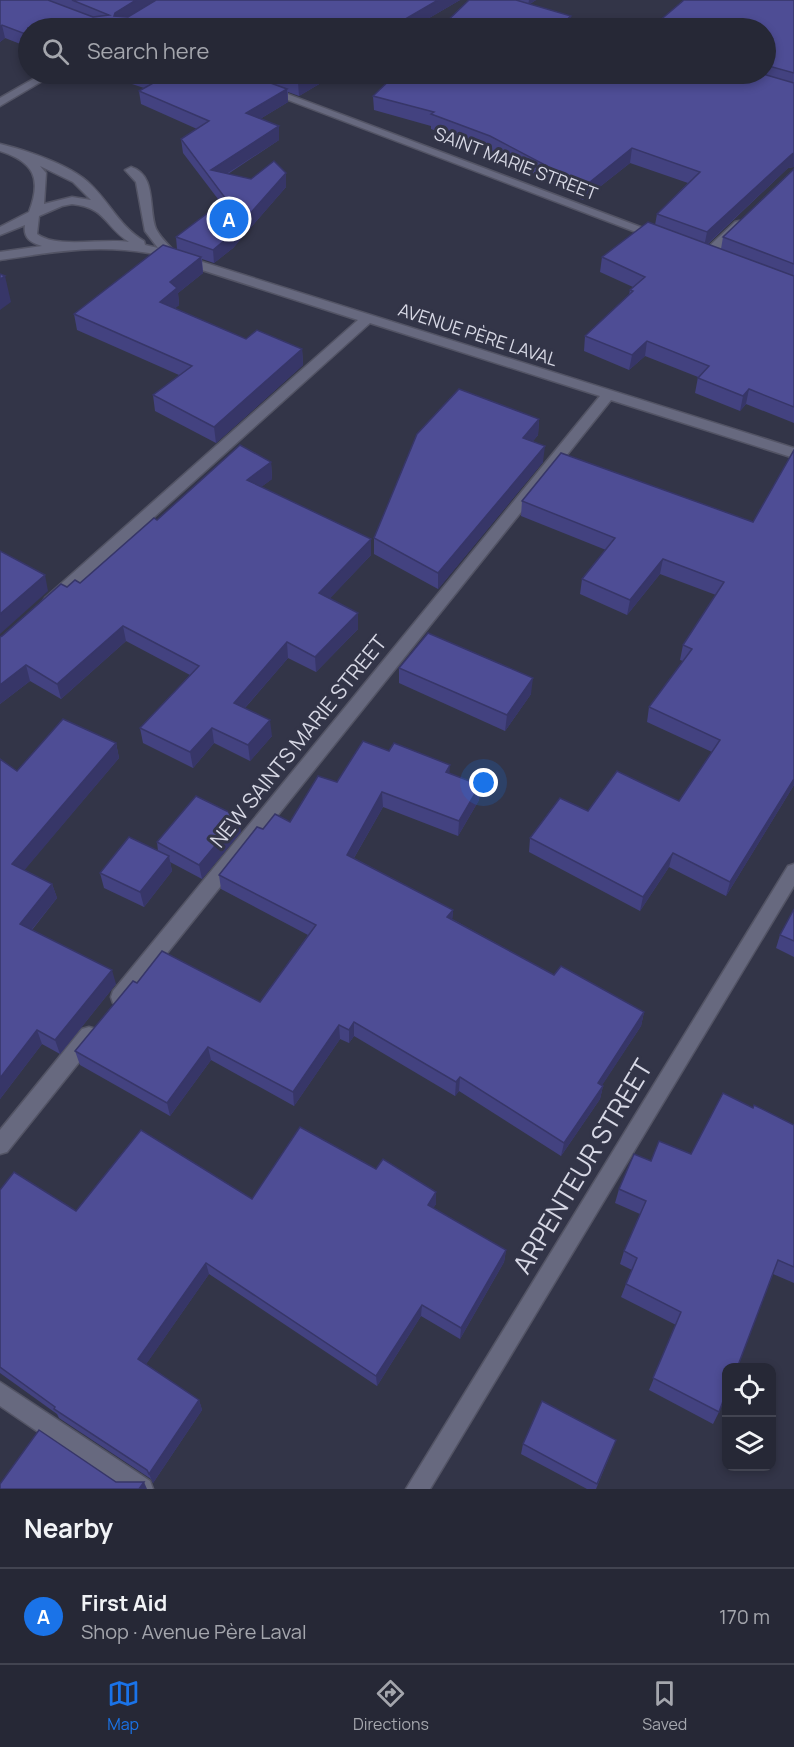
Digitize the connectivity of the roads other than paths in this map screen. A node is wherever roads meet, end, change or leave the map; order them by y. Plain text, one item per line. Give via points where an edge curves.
1 (32, 84) edge
2 (252, 84) edge
3 (0, 103) edge
4 (0, 147) edge
5 (25, 155) junction
6 (131, 170) dead end
7 (102, 208) junction
8 (751, 213) edge
9 (33, 215) junction
10 (109, 220) junction
11 (0, 231) edge
12 (674, 242) edge
13 (80, 244) junction
14 (65, 246) junction
15 (151, 250) junction
16 (708, 254) edge
17 (0, 256) edge
18 (173, 257) junction
19 (368, 318) junction
20 (609, 394) junction
21 (794, 453) edge
22 (44, 607) edge
23 (794, 871) edge
24 (113, 1006) edge
25 (98, 1024) edge
26 (0, 1145) edge
27 (0, 1393) edge
28 (142, 1489) edge
29 (417, 1489) edge

1 - 3 street
2 - 12 street, SAINT MARIE STREET
4 - 5 street
5 - 7 street via 83,183
5 - 9 street via 40,173 40,200
6 - 18 street via 141,176 150,230
7 - 9 street via 93,203 67,201 41,208
7 - 10 street
8 - 16 street
9 - 11 street
9 - 14 street via 28,227 35,238
10 - 13 street via 101,234
10 - 15 street via 129,239
13 - 14 street
13 - 15 street
14 - 17 street
15 - 18 street, AVENUE PÈRE LAVAL
18 - 19 street, AVENUE PÈRE LAVAL
19 - 20 street, AVENUE PÈRE LAVAL
19 - 22 street
20 - 21 street, AVENUE PÈRE LAVAL
20 - 24 street, NEW SAINTS MARIE STREET
23 - 29 street, ARPENTEUR STREET
25 - 26 street
27 - 28 street

